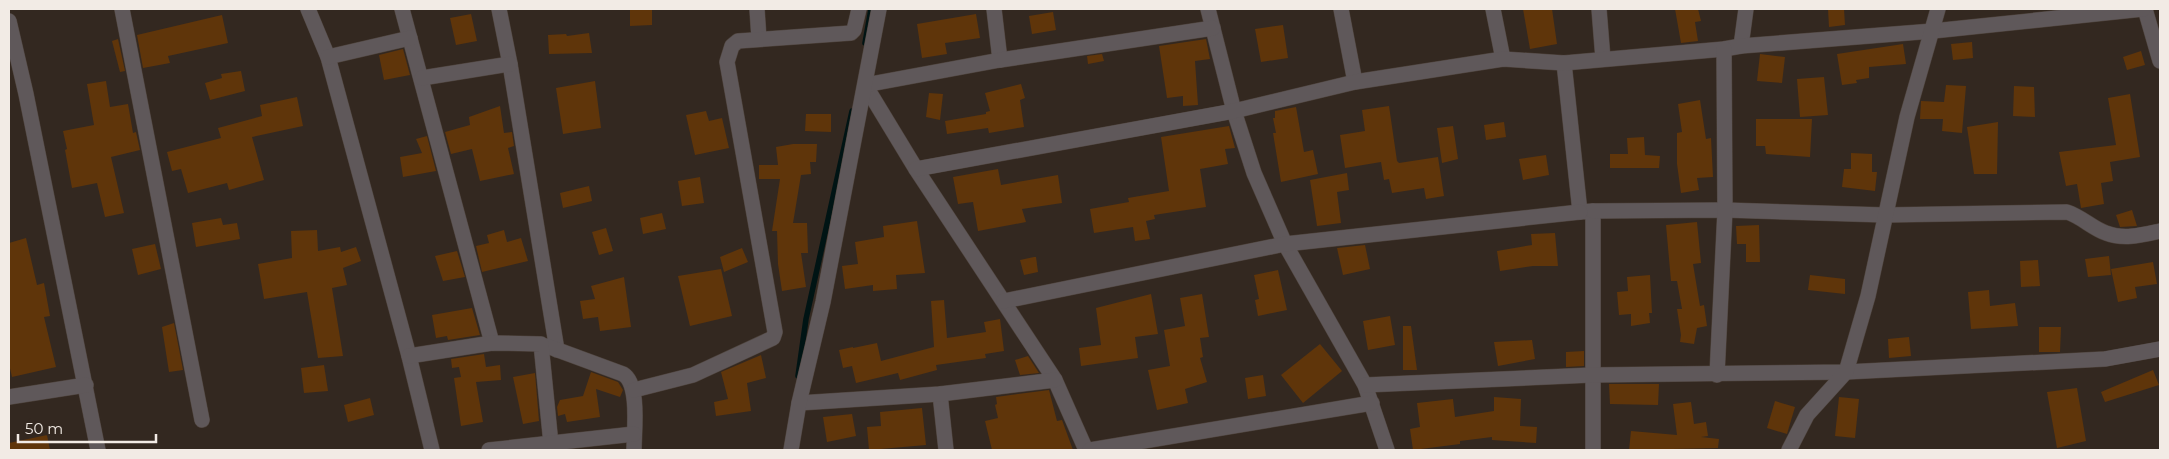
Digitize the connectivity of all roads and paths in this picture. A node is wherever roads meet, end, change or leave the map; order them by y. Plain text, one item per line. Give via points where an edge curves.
1 (122, 9) edge
2 (308, 9) edge
3 (402, 9) edge
4 (499, 9) edge
5 (757, 9) edge
6 (860, 9) edge
7 (879, 9) edge
8 (994, 9) edge
9 (1208, 9) edge
10 (1341, 9) edge
11 (1493, 9) edge
12 (1599, 9) edge
13 (1746, 9) edge
14 (1938, 9) edge
15 (2144, 9) edge
16 (9, 21) edge
17 (1213, 28) junction
18 (1933, 31) junction
19 (410, 38) junction
20 (760, 39) junction
21 (1741, 46) junction
22 (1724, 49) junction
23 (328, 57) junction
24 (1503, 58) junction
25 (1603, 59) junction
26 (1000, 60) junction
27 (2160, 61) edge
28 (1564, 63) junction
29 (510, 64) junction
30 (422, 78) junction
31 (1355, 82) junction
32 (865, 85) junction
33 (1234, 111) junction
34 (916, 169) junction
35 (1725, 210) junction
36 (1586, 212) junction
37 (1885, 215) junction
38 (2160, 231) edge
39 (1285, 244) junction
40 (1004, 301) junction
41 (492, 343) junction
42 (540, 344) junction
43 (557, 350) junction
44 (2160, 350) edge
45 (409, 356) junction
46 (1846, 372) junction
47 (1592, 375) junction
48 (1717, 375) junction
49 (1055, 380) junction
50 (86, 385) junction
51 (1365, 385) junction
52 (634, 390) junction
53 (940, 394) junction
54 (9, 397) edge
55 (799, 403) junction
56 (1372, 403) junction
57 (202, 420) dead end
58 (634, 434) junction
59 (551, 444) junction
60 (98, 450) edge
61 (432, 450) edge
62 (489, 450) edge
63 (634, 450) edge
64 (791, 450) edge
65 (946, 450) edge
66 (1086, 450) edge
67 (1090, 450) edge
68 (1387, 450) edge
69 (1593, 450) edge
70 (1789, 450) edge

1 - 57 street
2 - 23 street
3 - 19 street
4 - 29 street
5 - 20 street
6 - 20 street via 854,30 848,35
7 - 32 street
8 - 26 street
9 - 17 street
10 - 31 street
11 - 24 street
12 - 25 street
13 - 21 street
14 - 18 street
15 - 18 street
15 - 27 street
16 - 50 street
17 - 26 street
17 - 33 street
18 - 21 street
18 - 37 street via 1907,117
19 - 23 street
19 - 30 street
20 - 52 street via 738,41 732,46 727,62 775,332 773,338 693,375
21 - 22 street
22 - 25 street
22 - 35 street
23 - 45 street
24 - 28 street
24 - 31 street
25 - 28 street
26 - 32 street
28 - 36 street
29 - 30 street
29 - 43 street
30 - 41 street
31 - 33 street
32 - 34 street
32 - 55 street via 823,302
33 - 34 street
33 - 39 street via 1254,173
34 - 40 street
35 - 36 street
35 - 37 street
35 - 48 street
36 - 39 street
36 - 47 street
37 - 38 street via 2068,212 2105,233 2118,236 2132,237
37 - 46 street via 1868,296
39 - 40 street
39 - 51 street
40 - 49 street
41 - 42 street
41 - 45 street
42 - 43 street
42 - 59 street
43 - 52 street via 623,374
44 - 46 street via 2105,359
45 - 61 street
46 - 48 street
46 - 70 street via 1808,415
47 - 48 street
47 - 51 street
47 - 69 street
49 - 53 street
49 - 66 street
50 - 54 street
50 - 60 street
51 - 56 street
52 - 58 street
53 - 55 street
53 - 65 street
55 - 64 street
56 - 67 street
56 - 68 street
58 - 59 street
58 - 63 street
59 - 62 street

